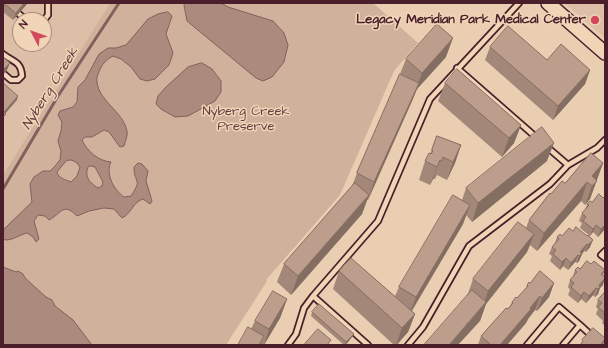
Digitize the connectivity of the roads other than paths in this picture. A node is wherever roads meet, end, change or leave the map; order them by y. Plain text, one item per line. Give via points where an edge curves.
1 (519, 3) edge
2 (548, 3) edge
3 (48, 5) dead end
4 (48, 12) edge
5 (605, 53) edge
6 (3, 54) edge
7 (458, 68) junction
8 (4, 74) edge
9 (539, 139) edge
10 (605, 140) edge
11 (544, 144) edge
12 (568, 164) junction
13 (605, 251) edge
14 (605, 258) edge
15 (313, 296) junction
16 (580, 325) junction
17 (596, 340) edge
18 (288, 345) edge
19 (368, 345) edge
20 (408, 345) edge
21 (527, 345) edge
22 (563, 345) edge

1 - 7 lane
2 - 5 main road
3 - 4 lane
6 - 8 lane via 22,68 22,76 18,80 11,80
7 - 9 lane
7 - 15 lane via 430,99 378,221
10 - 12 lane via 597,148
11 - 12 lane
12 - 20 lane via 550,184 469,246 423,327
13 - 14 lane via 601,255
15 - 18 lane via 304,308 296,334
15 - 19 lane
16 - 17 lane
16 - 21 lane via 560,307
16 - 22 lane

